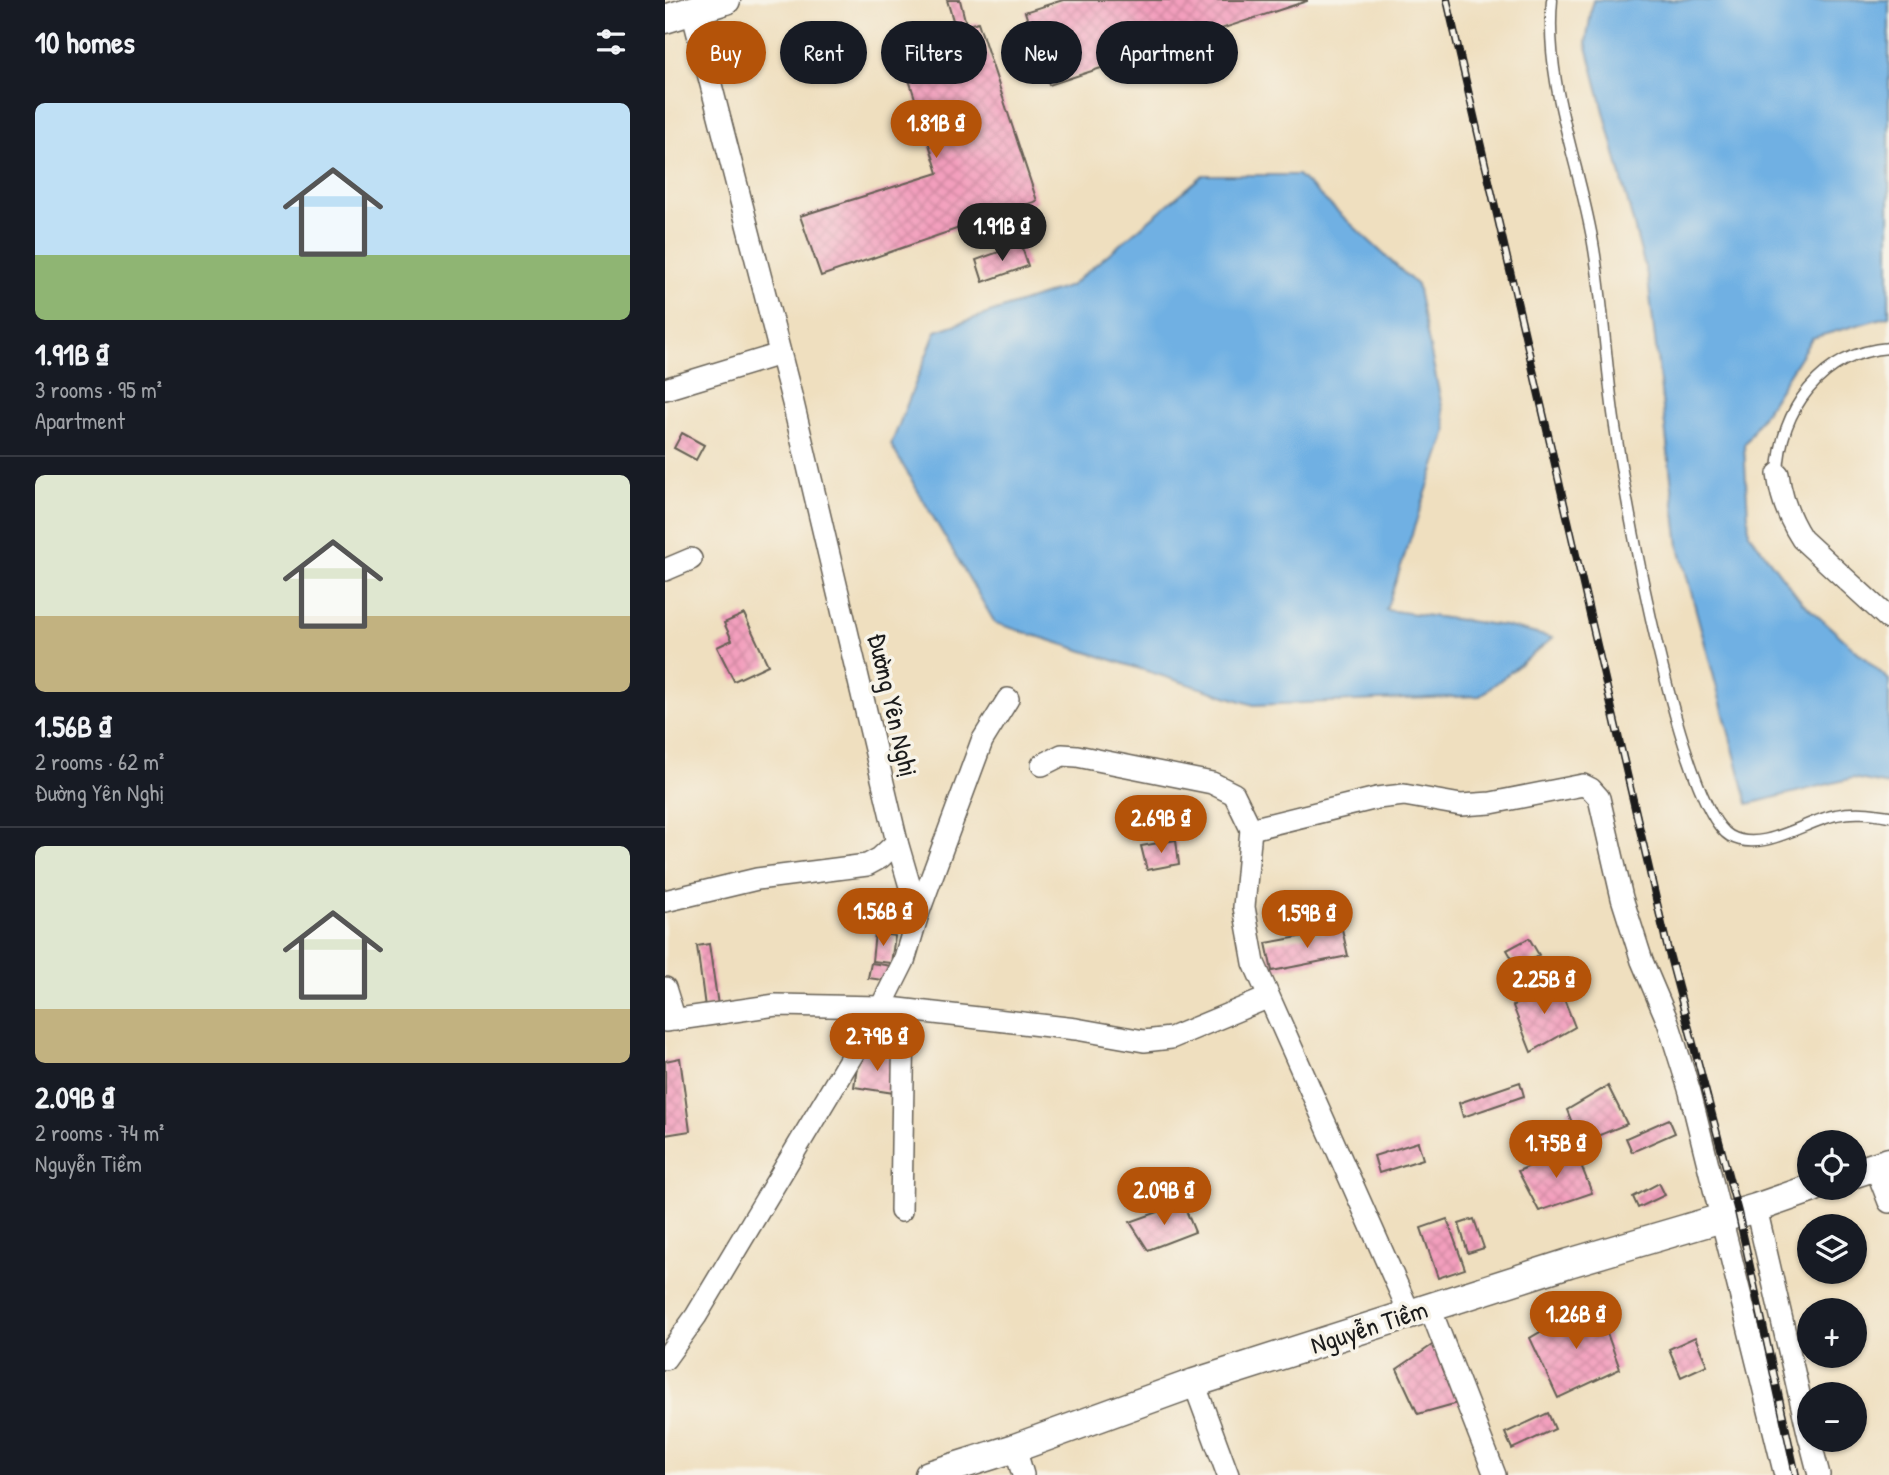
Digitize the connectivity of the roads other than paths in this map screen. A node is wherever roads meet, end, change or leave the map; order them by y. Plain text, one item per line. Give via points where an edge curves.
1 (726, 0) edge
2 (1552, 0) edge
3 (692, 11) junction
4 (665, 19) edge
5 (1889, 348) edge
6 (780, 354) junction
7 (665, 389) edge
8 (1778, 474) joint
9 (691, 559) dead end
10 (665, 570) edge
11 (1889, 619) edge
12 (1008, 699) dead end
13 (1042, 765) dead end
14 (1889, 816) edge
15 (1251, 828) junction
16 (897, 842) junction
17 (665, 901) edge
18 (918, 914) junction
19 (665, 988) edge
20 (1267, 998) junction
21 (881, 1007) junction
22 (904, 1012) junction
23 (670, 1021) edge
24 (1873, 1167) edge
25 (1797, 1194) edge
26 (1889, 1202) edge
27 (1756, 1208) junction
28 (901, 1211) dead end
29 (1721, 1217) junction
30 (1420, 1311) junction
31 (665, 1359) edge
32 (1194, 1383) junction
33 (1797, 1383) edge
34 (1014, 1448) junction
35 (1813, 1452) edge
36 (929, 1475) edge
37 (1023, 1475) edge
38 (1228, 1475) edge
39 (1495, 1475) edge
40 (1785, 1475) edge
41 (1819, 1475) edge

1 - 3 street
2 - 14 lane via 1550,46 1556,86 1594,247 1616,435 1634,535 1689,766 1705,806 1715,823 1743,840 1773,837 1839,814
3 - 4 street
3 - 6 street, Đường Yên Nghị
5 - 8 lane via 1843,360 1811,385 1788,423
6 - 7 street
6 - 16 street, Đường Yên Nghị
8 - 11 street via 1792,524 1802,539
9 - 10 street
12 - 18 street via 982,741
13 - 15 street via 1062,755 1212,783 1234,794
15 - 20 street via 1244,907 1254,962
15 - 29 street via 1377,798 1404,795 1461,805 1583,785 1591,789 1605,817 1641,961 1668,1022 1686,1080
16 - 17 street via 867,865 757,879
16 - 18 street, Đường Yên Nghị
18 - 21 street via 904,961
19 - 23 street
20 - 22 street via 1171,1038 1144,1041 979,1017
20 - 30 street
21 - 22 street
21 - 23 street via 776,1005
21 - 31 street via 696,1316
22 - 28 street
24 - 26 street
25 - 27 street, Nguyễn Tiềm
27 - 29 street, Nguyễn Tiềm
27 - 33 street
29 - 30 street, Nguyễn Tiềm
29 - 40 street
30 - 32 street, Nguyễn Tiềm
30 - 39 street
32 - 34 street, Nguyễn Tiềm
32 - 38 street
34 - 36 street, Nguyễn Tiềm
34 - 37 street
35 - 41 street

